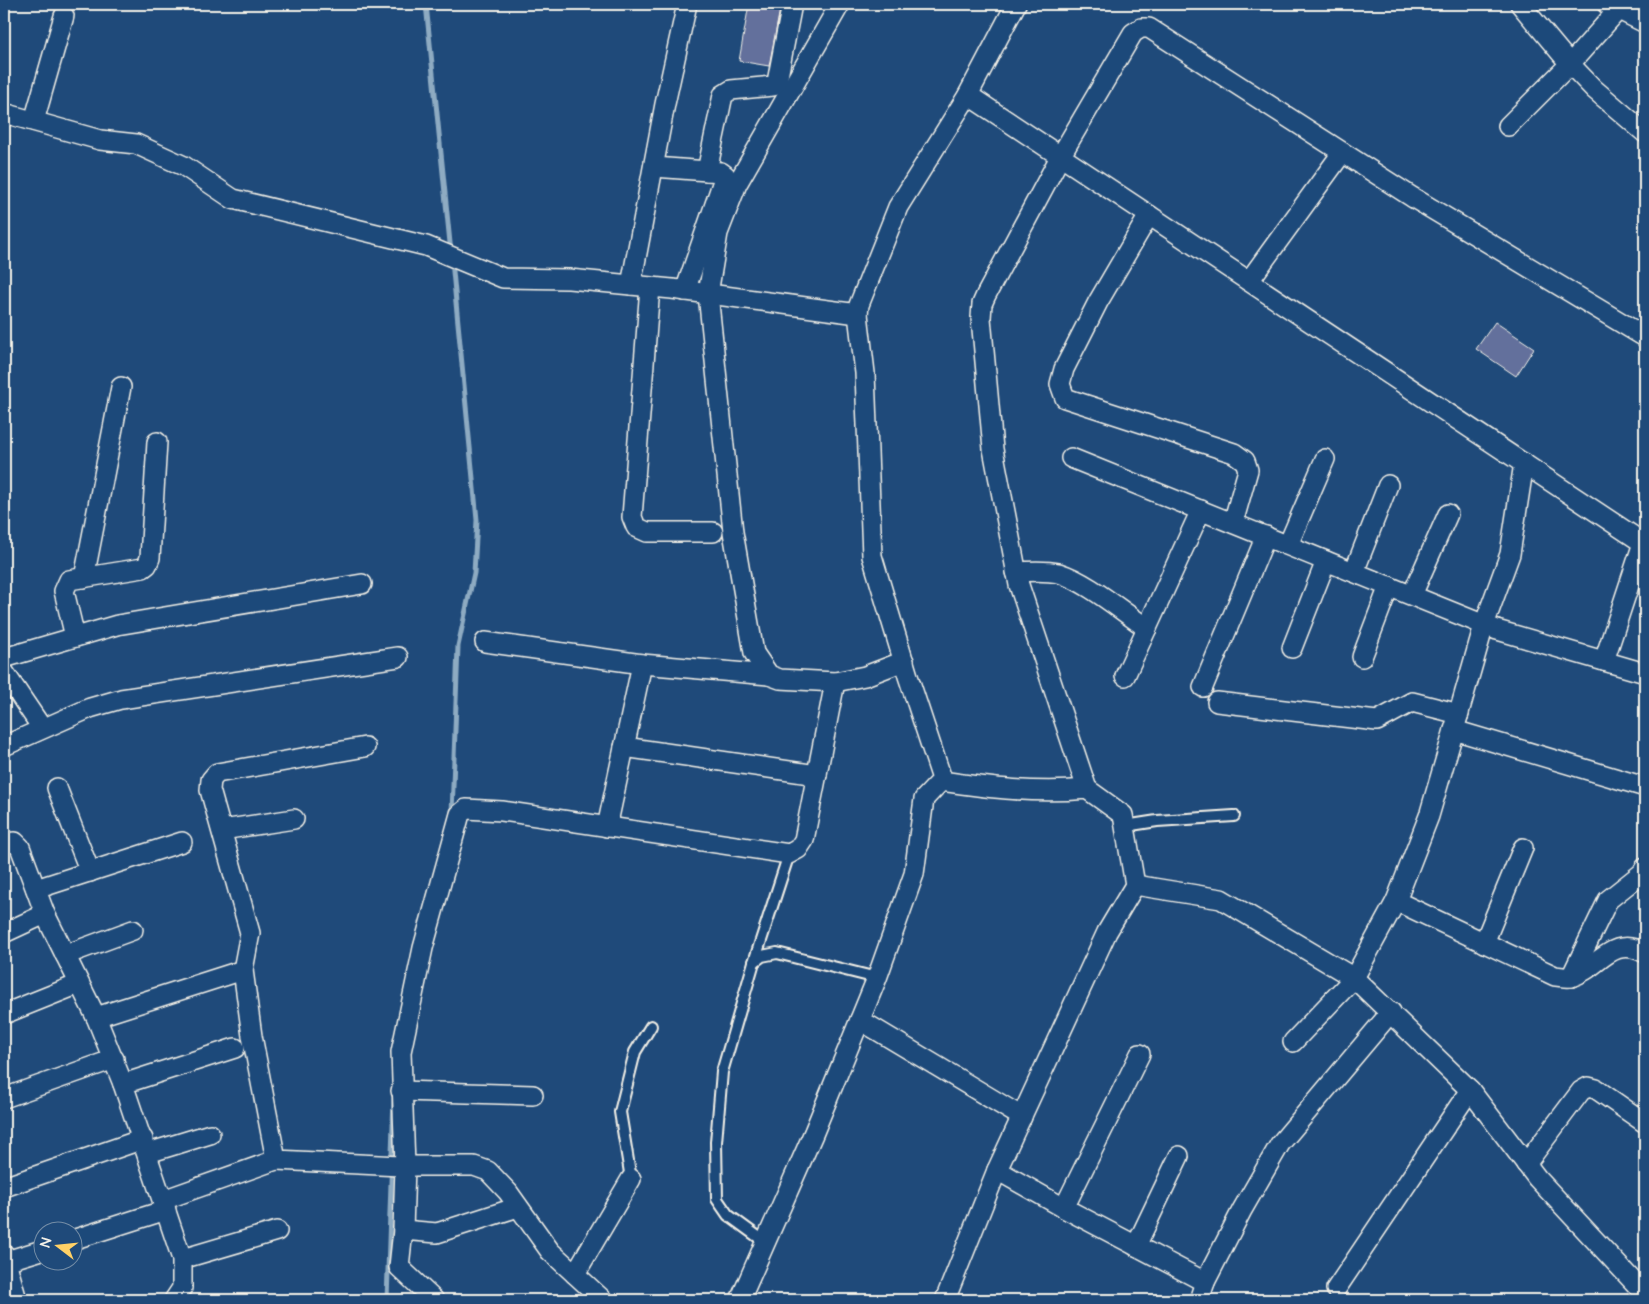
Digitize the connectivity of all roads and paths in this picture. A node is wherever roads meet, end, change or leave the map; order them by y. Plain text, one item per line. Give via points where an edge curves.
1 (687, 4) edge
2 (792, 4) edge
3 (840, 4) edge
4 (1016, 4) edge
5 (1520, 4) edge
6 (1612, 7) edge
7 (64, 16) dead end
8 (1645, 23) edge
9 (1570, 64) junction
10 (968, 96) junction
11 (4, 113) edge
12 (34, 121) junction
13 (1508, 126) dead end
14 (1645, 133) edge
15 (1342, 153) junction
16 (1060, 157) junction
17 (654, 167) junction
18 (707, 171) junction
19 (1149, 216) junction
20 (1248, 281) junction
21 (641, 286) junction
22 (685, 291) junction
23 (708, 294) junction
24 (858, 314) junction
25 (1645, 337) edge
26 (121, 387) dead end
27 (157, 442) dead end
28 (1071, 458) dead end
29 (1325, 458) dead end
30 (1524, 463) junction
31 (1388, 485) dead end
32 (1201, 510) junction
33 (1448, 514) dead end
34 (1232, 523) junction
35 (712, 532) dead end
36 (1266, 536) junction
37 (1644, 544) edge
38 (1288, 546) junction
39 (1326, 561) junction
40 (1016, 572) junction
41 (1354, 572) junction
42 (84, 578) junction
43 (362, 584) dead end
44 (1389, 586) junction
45 (1412, 595) junction
46 (1484, 625) junction
47 (1147, 628) junction
48 (75, 637) junction
49 (485, 642) dead end
50 (1292, 648) dead end
51 (398, 657) dead end
52 (1362, 657) dead end
53 (4, 658) edge
54 (1604, 660) junction
55 (904, 661) junction
56 (642, 664) junction
57 (4, 672) edge
58 (1645, 673) edge
59 (769, 675) junction
60 (1125, 676) dead end
61 (835, 682) junction
62 (1203, 687) dead end
63 (1217, 702) dead end
64 (1456, 722) junction
65 (42, 728) junction
66 (4, 746) edge
67 (365, 746) dead end
68 (624, 747) junction
69 (817, 775) junction
70 (941, 781) junction
71 (1645, 787) edge
72 (57, 788) dead end
73 (1086, 789) junction
74 (1234, 816) dead end
75 (294, 819) dead end
76 (1125, 826) junction
77 (607, 827) junction
78 (222, 830) junction
79 (182, 842) dead end
80 (4, 843) edge
81 (1523, 848) dead end
82 (790, 854) junction
83 (1645, 868) edge
84 (90, 872) junction
85 (1135, 885) junction
86 (36, 889) junction
87 (1396, 901) junction
88 (45, 914) junction
89 (134, 930) dead end
90 (4, 933) edge
91 (1484, 943) junction
92 (1645, 953) edge
93 (65, 955) junction
94 (754, 962) junction
95 (243, 970) junction
96 (1571, 976) junction
97 (877, 978) junction
98 (1354, 978) junction
99 (79, 984) junction
100 (1390, 1012) junction
101 (4, 1014) edge
102 (96, 1017) junction
103 (860, 1020) junction
104 (650, 1026) dead end
105 (1293, 1042) dead end
106 (235, 1048) dead end
107 (1140, 1054) dead end
108 (114, 1059) junction
109 (123, 1084) junction
110 (1470, 1090) junction
111 (401, 1091) junction
112 (533, 1095) dead end
113 (4, 1098) edge
114 (1022, 1117) junction
115 (1645, 1123) edge
116 (210, 1134) dead end
117 (145, 1146) junction
118 (1179, 1156) dead end
119 (276, 1160) junction
120 (1526, 1164) junction
121 (402, 1166) junction
122 (997, 1170) junction
123 (631, 1179) joint
124 (4, 1188) edge
125 (164, 1205) junction
126 (518, 1207) junction
127 (1064, 1208) junction
128 (403, 1230) junction
129 (277, 1231) dead end
130 (82, 1236) edge
131 (765, 1242) junction
132 (1136, 1246) junction
133 (32, 1252) edge
134 (5, 1258) edge
135 (182, 1259) junction
136 (575, 1274) junction
137 (1205, 1282) junction
138 (1336, 1289) dead end
139 (1645, 1294) edge
140 (17, 1300) edge
141 (174, 1300) edge
142 (434, 1300) edge
143 (603, 1300) edge
144 (740, 1300) edge
145 (945, 1300) edge
146 (1199, 1300) edge

1 - 17 street
2 - 18 street via 777,82 773,86 731,90 723,95
3 - 23 street via 737,184 718,233
4 - 10 street
5 - 9 street
6 - 8 street
6 - 9 street
7 - 12 street
9 - 13 street
9 - 14 street
10 - 16 street
10 - 24 street via 898,207 859,304
11 - 12 street
12 - 21 street via 100,140 136,144 184,166 233,198 426,246 503,278 569,279
15 - 16 street via 1149,28 1141,28 1133,33
15 - 20 street
15 - 25 street
16 - 19 street
16 - 40 street via 986,295 981,318 993,449
17 - 18 street
17 - 21 street
18 - 22 street via 721,172 725,178
19 - 20 street
19 - 34 street via 1098,302 1064,369 1060,384 1062,393 1065,398 1234,453 1245,461 1248,470
20 - 30 street
21 - 22 street
21 - 35 street via 632,517 636,527 647,532
22 - 23 street
23 - 24 street
23 - 59 street via 733,532 754,653
24 - 55 street via 865,373 872,556
26 - 42 street
27 - 42 street via 147,565
28 - 32 street
29 - 38 street
30 - 37 street
30 - 46 street via 1510,554
31 - 41 street
32 - 34 street
32 - 47 street
33 - 45 street
34 - 36 street
36 - 38 street
36 - 62 street
37 - 54 street
38 - 39 street
39 - 41 street
39 - 50 street
40 - 47 street via 1058,573 1081,583
40 - 73 street
41 - 44 street
42 - 48 street via 69,580 64,591
43 - 48 street via 162,616
44 - 45 street
44 - 52 street
45 - 46 street
46 - 54 street
46 - 64 street
47 - 60 street
48 - 53 street
49 - 56 street
51 - 65 street via 120,699
54 - 58 street
55 - 61 street via 865,676
55 - 70 street
56 - 59 street
56 - 68 street
57 - 65 street
59 - 61 street
61 - 69 street
63 - 64 street via 1378,721 1412,702
64 - 71 street
64 - 87 street via 1429,816
65 - 66 street
67 - 78 street via 217,773 210,780 210,790
68 - 69 street
68 - 77 street
69 - 82 street via 804,840
70 - 73 street via 1058,792
70 - 97 street via 924,799 914,874
72 - 84 street
73 - 76 street via 1123,815
74 - 76 lane
75 - 78 street
76 - 85 street
77 - 82 street
77 - 111 street via 502,811 462,810 402,1037
78 - 95 street via 250,933
79 - 84 street
80 - 86 street via 15,842 20,847
81 - 91 street
82 - 94 lane
83 - 96 street via 1608,900
84 - 86 street
85 - 98 street via 1221,899
85 - 114 street via 1107,932
86 - 88 street
87 - 91 street
87 - 98 street
88 - 90 street
88 - 93 street
89 - 93 street
91 - 96 street via 1554,976
92 - 96 street via 1633,946 1620,947
93 - 99 street
94 - 97 lane via 762,956 777,953
94 - 131 lane via 722,1072 716,1142 717,1199 728,1215
95 - 102 street
95 - 119 street
97 - 103 street
98 - 100 street
98 - 105 street
99 - 101 street
99 - 102 street
100 - 110 street
100 - 137 street via 1280,1144
102 - 108 street
103 - 114 street
103 - 131 street
104 - 123 lane via 635,1052 620,1112
106 - 109 street
107 - 127 street
108 - 109 street
108 - 113 street
109 - 117 street
110 - 120 street
110 - 138 street
111 - 112 street
111 - 121 street
114 - 122 street
115 - 120 street via 1596,1089 1588,1087 1581,1090
116 - 117 street
117 - 124 street
117 - 125 street
118 - 132 street
119 - 121 street
119 - 125 street
120 - 139 street
121 - 126 street via 474,1166 488,1171
121 - 128 street
122 - 127 street
122 - 145 street
123 - 136 street
125 - 130 street
125 - 135 street
126 - 128 street via 437,1232
126 - 136 street via 550,1251
127 - 132 street
128 - 142 street via 399,1267
129 - 135 street
131 - 144 street
132 - 137 street
133 - 134 street
134 - 140 street
135 - 141 street via 182,1288
136 - 143 street
137 - 146 street

